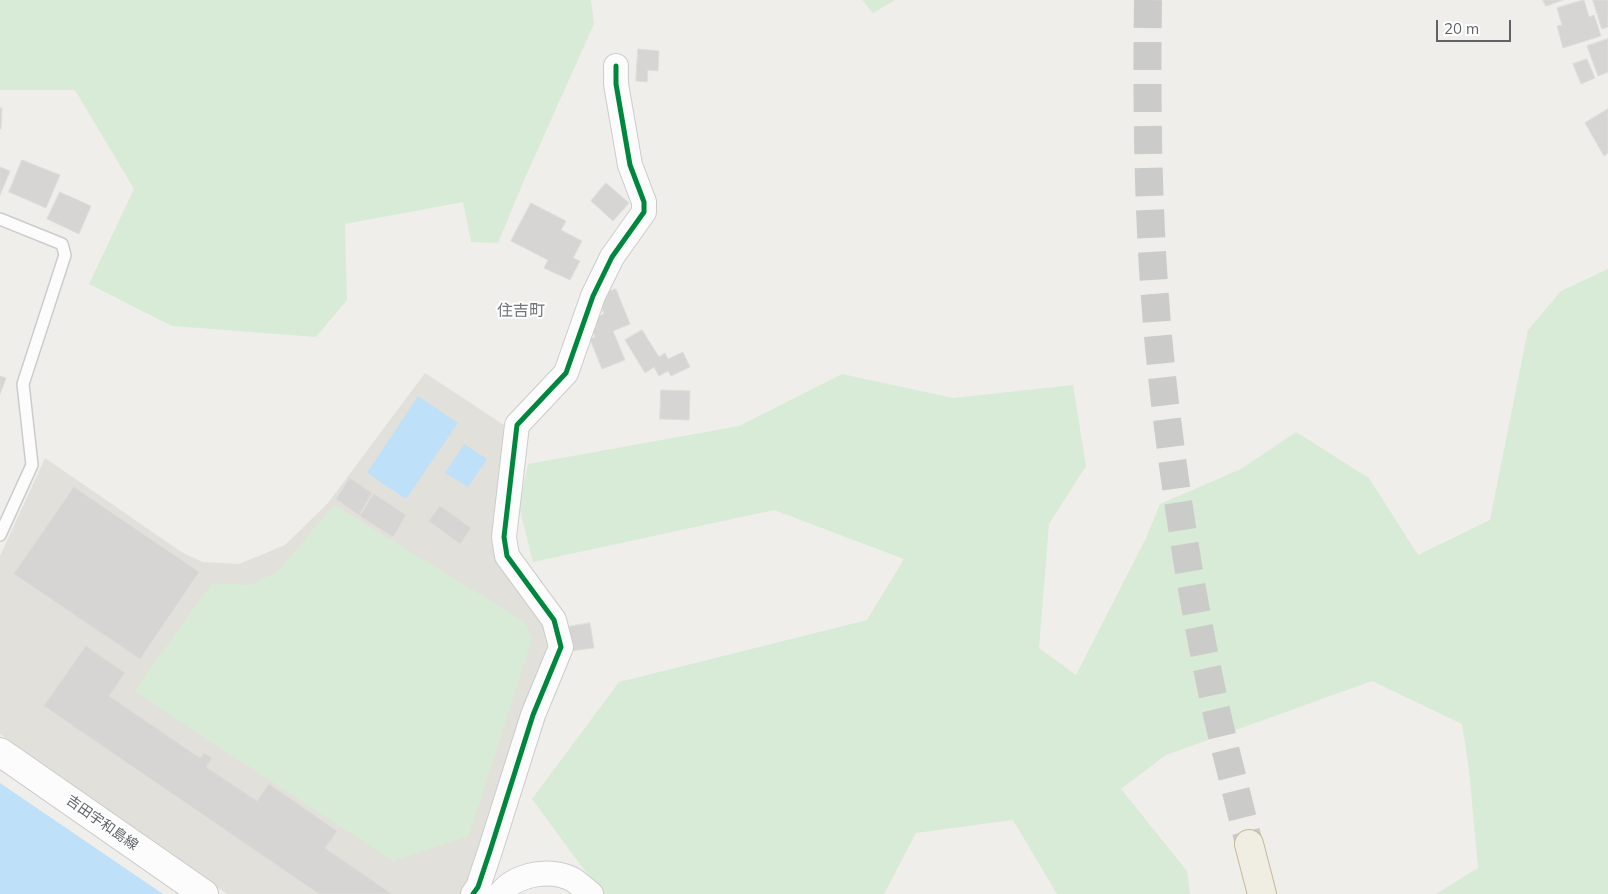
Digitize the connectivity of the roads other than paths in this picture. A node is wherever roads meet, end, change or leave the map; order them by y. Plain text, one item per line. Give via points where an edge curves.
1 (616, 66) dead end
2 (0, 219) edge
3 (0, 535) edge
4 (0, 752) edge
5 (1249, 844) tunnel mouth
6 (204, 894) edge
7 (473, 894) edge
8 (500, 894) edge
9 (591, 894) edge
10 (1262, 894) edge

1 - 7 street via 616,84 630,165 644,202 644,212 612,257 593,296 566,373 517,425 504,537 507,556 554,620 561,647 533,716 478,887
2 - 3 lane via 62,244 64,256 23,384 32,465
4 - 6 main road, 吉田宇和島線
5 - 10 highway
8 - 9 street via 521,877 551,873 572,880

